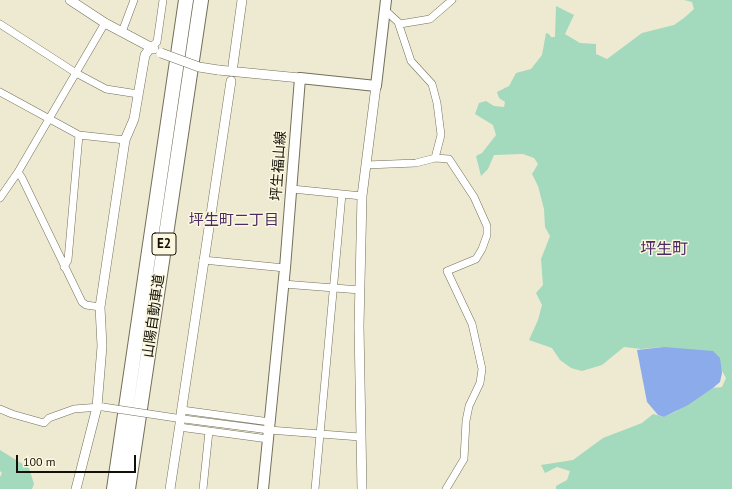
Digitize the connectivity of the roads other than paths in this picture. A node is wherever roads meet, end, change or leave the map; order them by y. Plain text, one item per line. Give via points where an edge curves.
1 (70, 0) edge
2 (134, 0) edge
3 (163, 0) edge
4 (186, 0) edge
5 (201, 0) edge
6 (242, 0) edge
7 (452, 0) edge
8 (385, 5) edge
9 (398, 22) junction
10 (105, 23) junction
11 (0, 24) edge
12 (122, 32) junction
13 (151, 47) junction
14 (233, 65) dead end
15 (76, 72) junction
16 (300, 78) junction
17 (231, 81) dead end
18 (376, 86) junction
19 (0, 92) edge
20 (138, 94) junction
21 (49, 119) junction
22 (79, 135) junction
23 (125, 140) junction
24 (435, 158) junction
25 (366, 165) junction
26 (18, 172) junction
27 (292, 189) junction
28 (342, 194) junction
29 (362, 196) junction
30 (0, 198) edge
31 (203, 260) junction
32 (64, 267) junction
33 (285, 268) junction
34 (283, 284) junction
35 (332, 288) junction
36 (360, 290) junction
37 (100, 307) junction
38 (100, 407) junction
39 (0, 409) edge
40 (179, 419) junction
41 (209, 430) junction
42 (269, 430) junction
43 (319, 434) junction
44 (360, 437) junction
45 (76, 489) edge
46 (114, 489) edge
47 (128, 489) edge
48 (170, 489) edge
49 (203, 489) edge
50 (263, 489) edge
51 (315, 489) edge
52 (362, 489) edge
53 (446, 489) edge

1 - 10 street
2 - 12 street
3 - 13 street via 157,42
4 - 46 highway, 山陽自動車道 / E2
5 - 47 highway, 山陽自動車道 / E2
6 - 14 street
7 - 9 street via 430,19 400,24
8 - 9 street
8 - 18 main road
9 - 24 street via 411,61 432,84 441,135
10 - 12 street
10 - 15 street
11 - 15 street
12 - 13 street
13 - 16 street, bridge via 199,67
13 - 20 street via 145,55
15 - 20 street via 106,89
15 - 21 street
16 - 18 main road
16 - 27 main road, 坪生福山線
17 - 31 street
18 - 25 street
19 - 21 street
20 - 23 street via 134,119
21 - 22 street
21 - 26 street
22 - 23 street
22 - 32 street via 68,260
23 - 37 street
24 - 25 street via 416,163
24 - 53 street via 449,159 474,197 487,226 487,235 476,259 447,271 472,324 482,369 480,383 469,406 466,421 464,459
25 - 29 street
26 - 30 street
26 - 32 street
27 - 28 street
27 - 33 main road, 坪生福山線
28 - 29 street
28 - 35 street
29 - 36 street
31 - 33 street
31 - 40 street
32 - 37 street via 82,302 86,306
33 - 34 main road, 坪生福山線
34 - 35 street
34 - 42 main road, 坪生福山線
35 - 36 street
35 - 43 street
36 - 44 street
37 - 38 street
38 - 39 street via 74,410 49,418 44,423
38 - 40 street, bridge
38 - 45 street
40 - 41 street
40 - 42 street
40 - 48 street
41 - 42 street
41 - 49 street
42 - 43 street
42 - 50 main road, 坪生福山線
43 - 44 street
43 - 51 street
44 - 52 street

